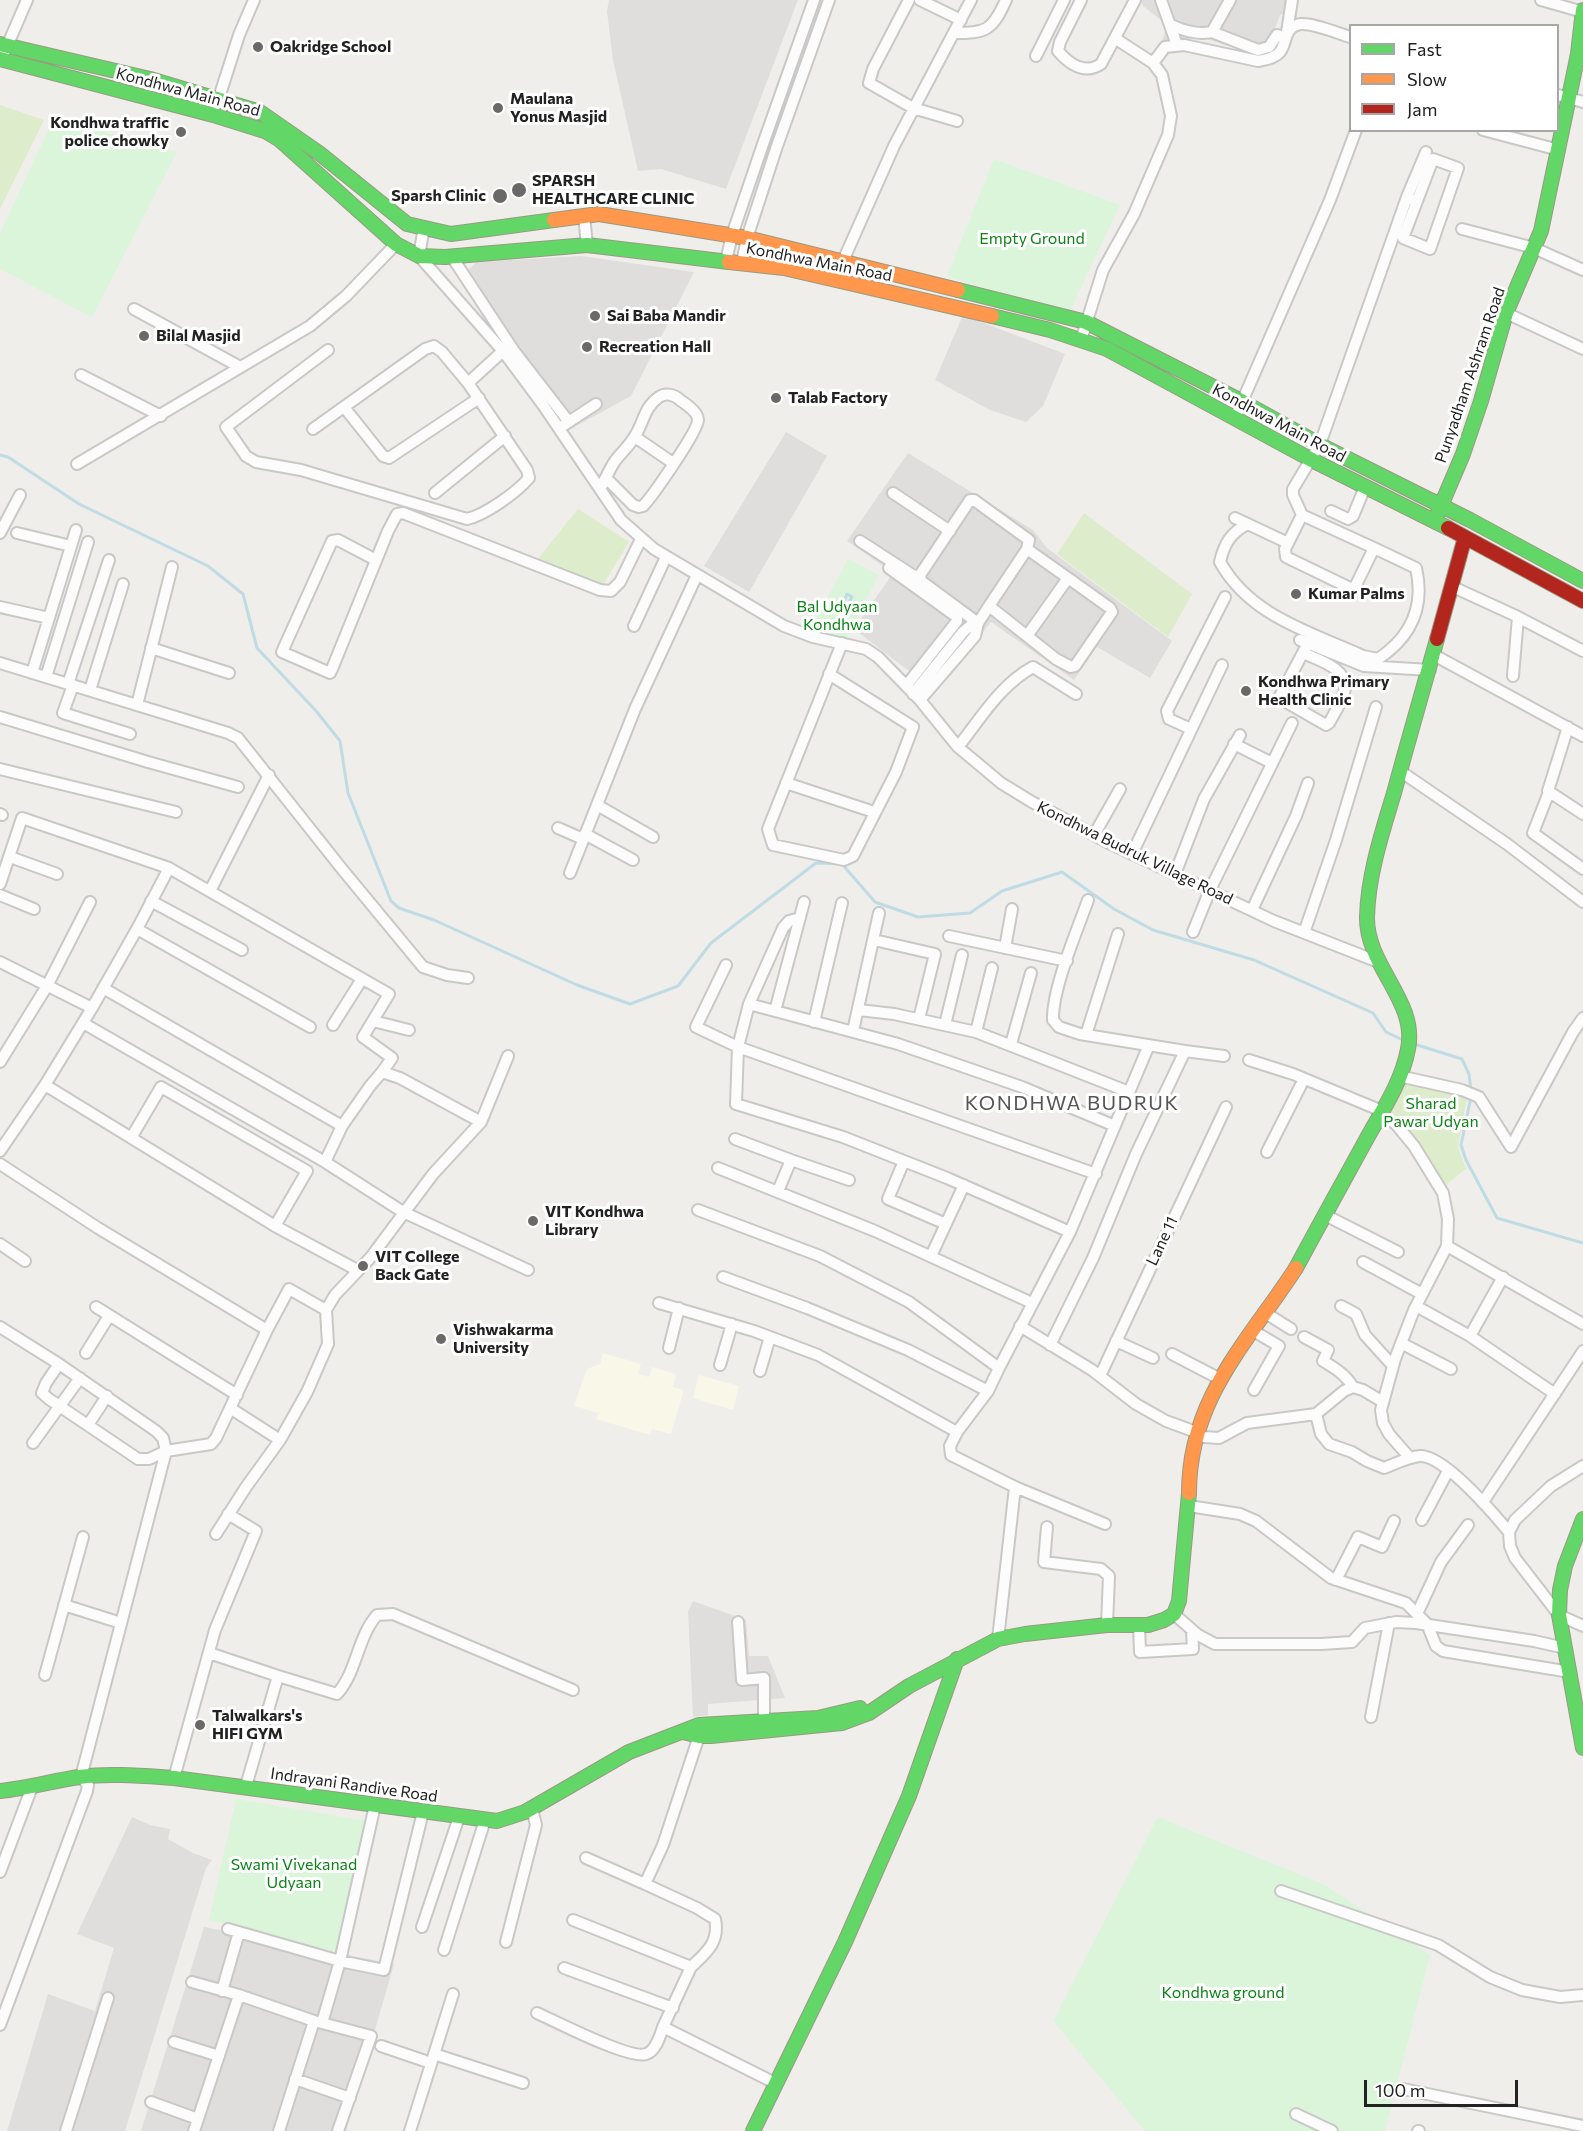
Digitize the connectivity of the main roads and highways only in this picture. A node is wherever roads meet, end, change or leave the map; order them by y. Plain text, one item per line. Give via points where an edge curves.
1 (1583, 15) edge
2 (4, 45) edge
3 (1, 59) edge
4 (1570, 99) edge
5 (1441, 506) junction
6 (1434, 522) junction
7 (1465, 537) junction
8 (1583, 581) edge
9 (1583, 601) edge
10 (1583, 1519) edge
11 (957, 1659) junction
12 (909, 1686) junction
13 (699, 1731) junction
14 (1583, 1748) edge
15 (0, 1791) edge
16 (753, 2131) edge

1 - 4 main road, Punyadham Ashram Road
2 - 5 main road, Kondhwa Main Road via 150,79 260,112 319,153 407,224 451,234 599,214 747,238 1086,322
3 - 6 main road, Kondhwa Main Road via 265,131 396,244 419,256 452,257 587,245 742,263 812,274 967,309 1081,340 1107,349
4 - 5 main road, Punyadham Ashram Road via 1534,248 1506,313 1467,443
5 - 6 main road, Punyadham Ashram Road
5 - 8 main road, Kondhwa Main Road
6 - 7 main road, Kondhwa Main Road
7 - 9 main road, Kondhwa Main Road
7 - 11 main road, Indrayani Randive Road via 1431,670 1408,737 1368,908 1368,939 1410,1031 1406,1057 1394,1093 1295,1269 1220,1379 1196,1432 1179,1601 1174,1614 1140,1626 1107,1624 998,1639
10 - 14 main road via 1563,1566 1558,1594
11 - 12 main road, Indrayani Randive Road
11 - 16 main road via 909,1796 845,1942
12 - 13 main road, Indrayani Randive Road via 896,1688 859,1708 818,1718
12 - 13 main road, Indrayani Randive Road via 869,1713 842,1723 743,1734
13 - 15 main road, Indrayani Randive Road via 683,1732 629,1752 532,1808 497,1821 246,1786 133,1775 81,1777

